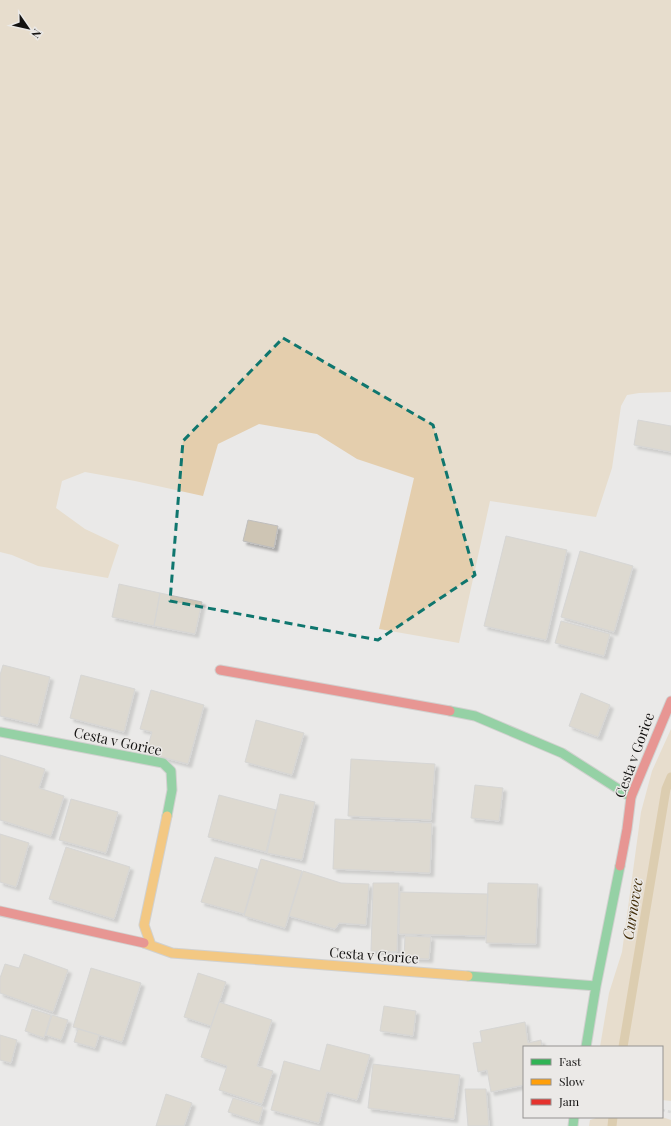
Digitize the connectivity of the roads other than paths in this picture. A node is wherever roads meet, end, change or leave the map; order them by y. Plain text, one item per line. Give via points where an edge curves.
1 (220, 670) dead end
2 (671, 701) edge
3 (0, 732) edge
4 (631, 797) junction
5 (0, 911) edge
6 (150, 945) junction
7 (596, 986) junction
8 (586, 1046) edge

1 - 4 street via 475,716 562,753
2 - 4 street, Cesta v Gorice
3 - 6 street, Cesta v Gorice via 163,763 172,771 172,790 144,925
4 - 7 street, Cesta v Gorice
5 - 6 street, Cesta v Gorice
6 - 7 street, Cesta v Gorice via 172,953
7 - 8 street, Cesta v Gorice

